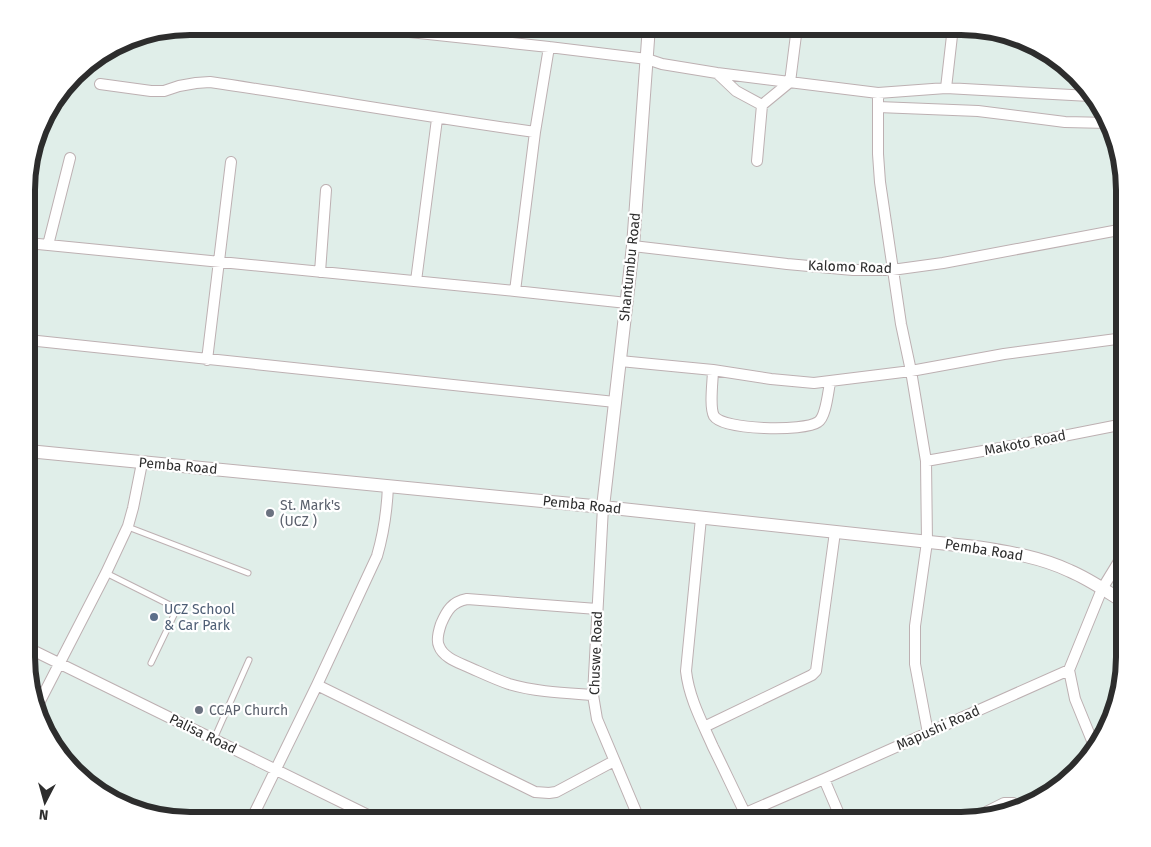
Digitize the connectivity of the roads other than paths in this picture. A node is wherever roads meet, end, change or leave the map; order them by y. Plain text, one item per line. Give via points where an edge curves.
1 (437, 35) edge
2 (648, 35) edge
3 (796, 35) edge
4 (952, 35) edge
5 (549, 47) junction
6 (647, 59) junction
7 (717, 73) junction
8 (790, 82) junction
9 (100, 84) dead end
10 (946, 88) junction
11 (878, 93) junction
12 (1084, 96) edge
13 (762, 105) junction
14 (878, 107) junction
15 (438, 119) junction
16 (1100, 123) edge
17 (535, 132) junction
18 (70, 158) dead end
19 (757, 161) dead end
20 (231, 162) dead end
21 (326, 190) dead end
22 (1116, 234) edge
23 (35, 244) edge
24 (48, 245) junction
25 (633, 246) junction
26 (218, 262) junction
27 (892, 270) junction
28 (320, 272) junction
29 (416, 281) junction
30 (514, 291) junction
31 (627, 304) junction
32 (1116, 339) edge
33 (35, 341) edge
34 (207, 360) junction
35 (620, 361) junction
36 (713, 370) junction
37 (911, 371) junction
38 (830, 382) junction
39 (615, 402) junction
40 (1116, 426) edge
41 (35, 452) edge
42 (926, 461) junction
43 (142, 463) junction
44 (388, 486) junction
45 (603, 507) junction
46 (701, 518) junction
47 (128, 526) junction
48 (835, 532) junction
49 (927, 542) junction
50 (1116, 566) edge
51 (106, 573) junction
52 (248, 574) dead end
53 (1102, 589) junction
54 (1116, 597) edge
55 (597, 609) junction
56 (35, 652) edge
57 (249, 660) dead end
58 (150, 663) dead end
59 (59, 664) junction
60 (1069, 670) junction
61 (317, 684) junction
62 (593, 695) junction
63 (41, 699) edge
64 (704, 727) junction
65 (928, 733) junction
66 (214, 739) junction
67 (1092, 739) edge
68 (614, 761) junction
69 (276, 769) junction
70 (824, 780) junction
71 (1013, 803) edge
72 (993, 808) edge
73 (356, 810) joint
74 (255, 812) edge
75 (360, 812) edge
76 (636, 812) edge
77 (745, 812) edge
78 (747, 812) edge
79 (838, 812) edge

1 - 5 street
2 - 6 street, Shantumbu Road
3 - 8 street
4 - 10 street
5 - 6 street
5 - 17 street
6 - 7 street
6 - 25 street, Shantumbu Road
7 - 8 street
7 - 13 street via 736,91
8 - 11 street
8 - 13 street
9 - 15 street via 151,92 210,82
10 - 11 street
10 - 12 street
11 - 14 street
13 - 19 street
14 - 16 street
14 - 27 street via 880,182
15 - 17 street
15 - 29 street
17 - 30 street
18 - 24 street
20 - 26 street
21 - 28 street
22 - 27 street, Kalomo Road
23 - 24 street
24 - 26 street
25 - 27 street, Kalomo Road via 787,264
25 - 31 street, Shantumbu Road
26 - 28 street
26 - 34 street
27 - 37 street
28 - 29 street
29 - 30 street
30 - 31 street
31 - 35 street, Shantumbu Road
32 - 37 street
33 - 34 street
34 - 39 street
35 - 36 street
35 - 39 street, Shantumbu Road
36 - 38 street via 794,382
36 - 38 street via 713,413 718,420 733,425 809,426 823,418
37 - 38 street
37 - 42 street
39 - 45 street, Shantumbu Road
40 - 42 street, Makoto Road
41 - 43 street, Pemba Road
42 - 49 street
43 - 44 street, Pemba Road
43 - 47 street
44 - 45 street, Pemba Road
44 - 61 street via 387,512 377,556
45 - 46 street, Pemba Road
45 - 55 street, Chuswe Road
46 - 48 street, Pemba Road
46 - 64 street via 686,671 690,692
47 - 51 street
47 - 52 lane
48 - 49 street, Pemba Road
48 - 64 street via 816,671
49 - 53 street, Pemba Road via 1024,556 1070,570
49 - 65 street via 915,626 915,664
50 - 53 street
51 - 58 lane via 170,605 174,613
51 - 59 street
53 - 54 street, Pemba Road
53 - 60 street
55 - 62 street, Chuswe Road
55 - 62 street via 467,599 452,604 438,636 438,646 444,654 509,684
56 - 59 street, Palisa Road
57 - 66 lane
59 - 63 street
59 - 66 street, Palisa Road
60 - 65 street, Mapushi Road
60 - 67 street via 1075,699
61 - 68 street via 535,792 556,792
61 - 69 street
62 - 68 street, Chuswe Road via 597,719
64 - 77 street
65 - 70 street, Mapushi Road
66 - 69 street, Palisa Road
68 - 76 street, Chuswe Road
69 - 73 street, Palisa Road
69 - 74 street
70 - 78 street, Mapushi Road
70 - 79 street
71 - 72 street
73 - 75 street, Palisa Road

